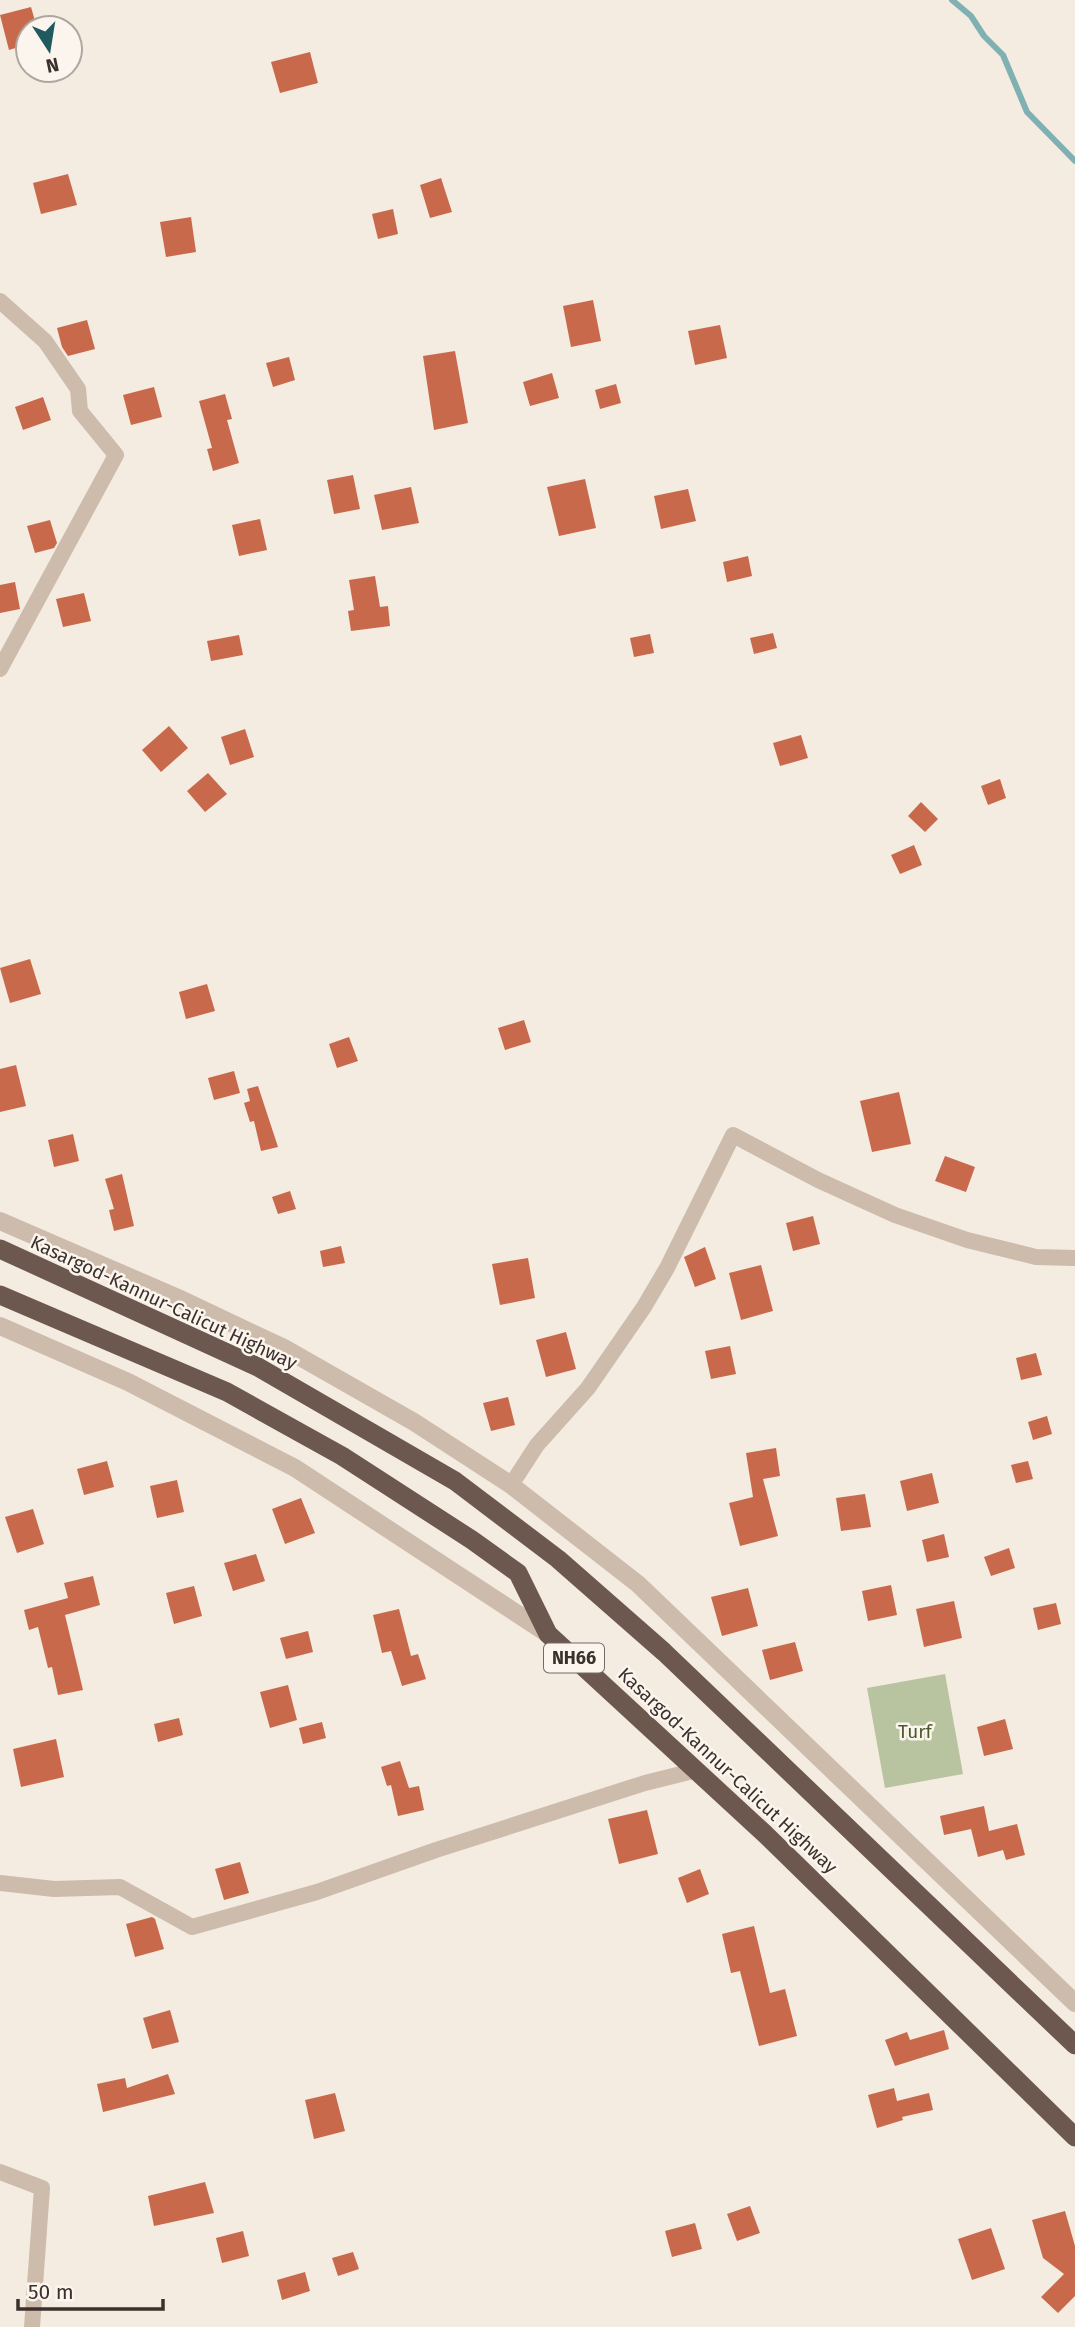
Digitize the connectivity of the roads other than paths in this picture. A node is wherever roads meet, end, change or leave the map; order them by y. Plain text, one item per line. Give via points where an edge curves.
1 (0, 301) edge
2 (0, 669) edge
3 (0, 1221) edge
4 (0, 1249) edge
5 (1075, 1258) edge
6 (0, 1294) edge
7 (0, 1326) edge
8 (511, 1485) junction
9 (548, 1634) junction
10 (697, 1770) junction
11 (0, 1883) edge
12 (1075, 2003) edge
13 (1075, 2045) edge
14 (1075, 2137) edge
15 (0, 2172) edge
16 (32, 2327) edge

1 - 2 street via 45,341 78,388 80,411 116,455
3 - 8 street via 286,1349 414,1422
4 - 13 highway, Kasargod-Kannur-Calicut Highway via 258,1367 455,1482 558,1559 664,1652
5 - 8 street via 1036,1256 967,1240 895,1215 733,1135 644,1307 588,1388 537,1445
6 - 9 highway, Kasargod-Kannur-Calicut Highway / NH66 via 227,1392 342,1456 518,1573
7 - 9 street via 128,1382 295,1468
8 - 12 street via 638,1584
9 - 10 highway, Kasargod-Kannur-Calicut Highway / NH66
10 - 11 street via 436,1850 317,1892 192,1927 120,1887 54,1889
10 - 14 highway, Kasargod-Kannur-Calicut Highway / NH66
15 - 16 street via 41,2188

